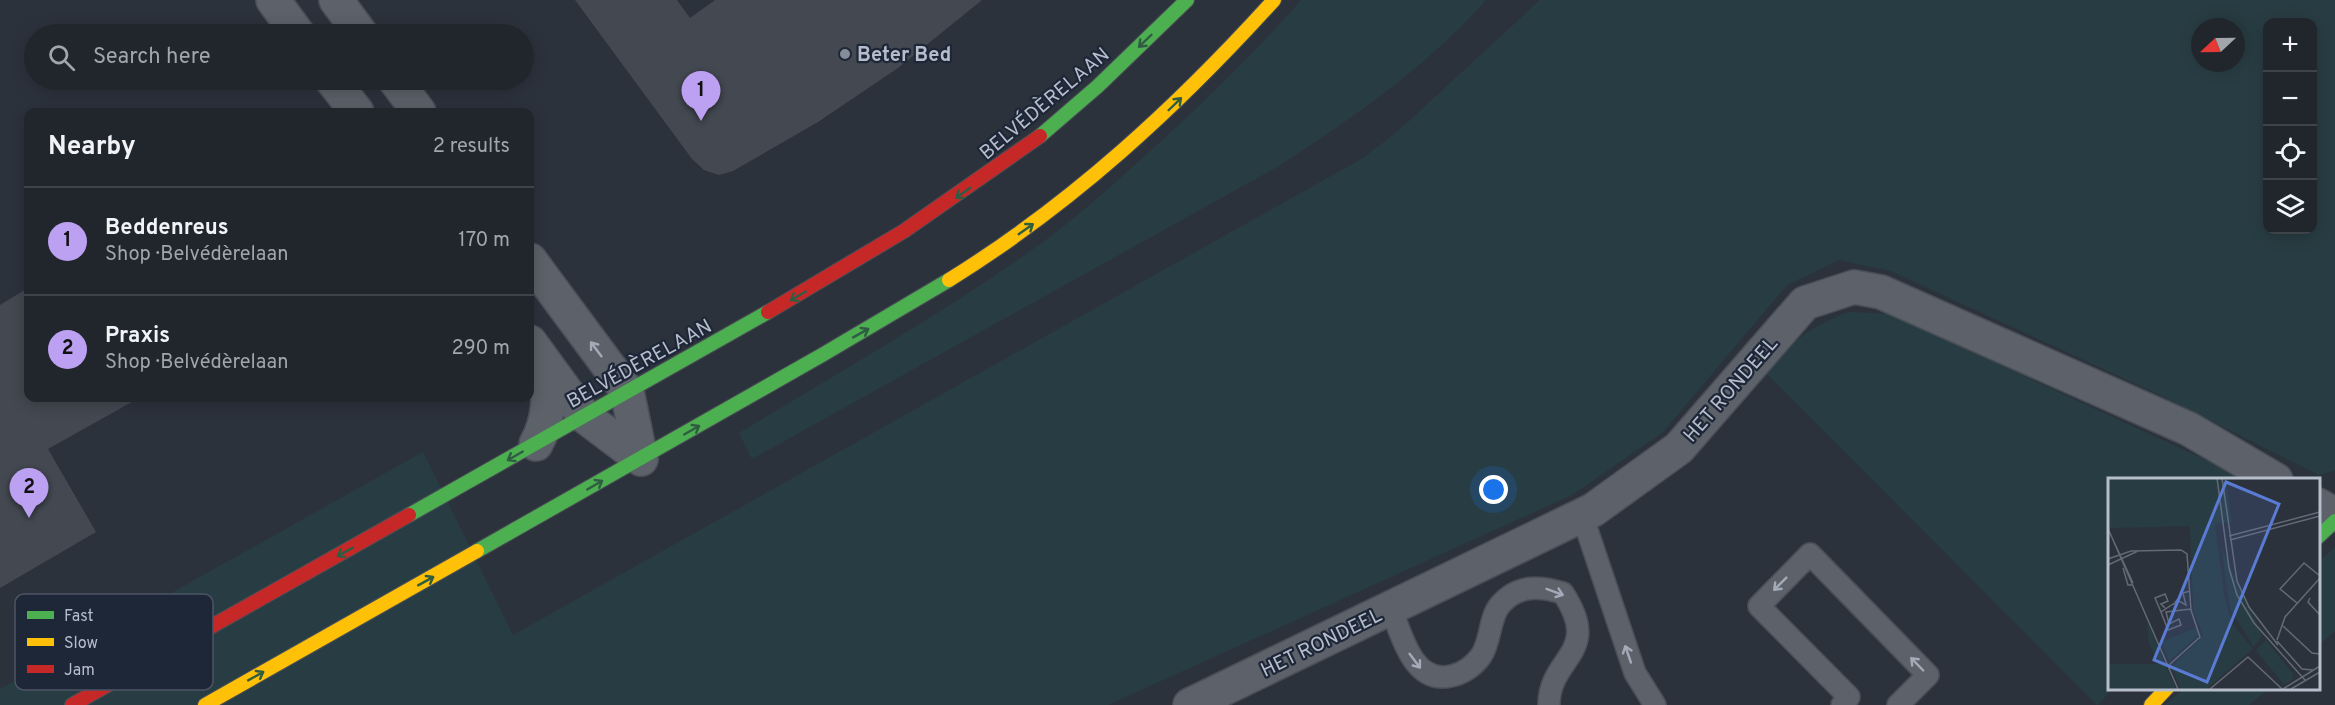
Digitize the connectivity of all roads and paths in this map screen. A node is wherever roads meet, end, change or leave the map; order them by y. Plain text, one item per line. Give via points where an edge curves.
1 (273, 0) edge
2 (336, 0) edge
3 (1187, 0) edge
4 (1274, 0) edge
5 (291, 24) edge
6 (354, 24) edge
7 (340, 90) edge
8 (402, 90) edge
9 (354, 108) edge
10 (416, 108) edge
11 (534, 265) edge
12 (538, 354) edge
13 (627, 391) junction
14 (584, 416) junction
15 (536, 444) junction
16 (641, 459) junction
17 (2273, 478) edge
18 (2320, 506) edge
19 (1582, 515) junction
20 (2335, 515) edge
21 (2335, 520) edge
22 (2320, 536) edge
23 (1390, 608) junction
24 (213, 626) edge
25 (99, 690) edge
26 (2166, 690) edge
27 (72, 705) edge
28 (205, 705) edge
29 (1190, 705) edge
30 (1549, 705) edge
31 (1655, 705) edge
32 (1842, 705) edge
33 (1898, 705) edge
34 (2151, 705) edge

1 - 5 street
2 - 6 street
3 -> 13 main road, BELVÉDÈRELAAN via 1054,124 958,196 841,271
16 -> 4 main road via 907,307 1040,219 1149,128 1220,61
7 - 9 street
8 - 10 street
13 -> 11 street
12 - 14 street
12 - 15 street via 548,408
13 - 14 main road, BELVÉDÈRELAAN
13 - 16 street
14 - 15 main road, BELVÉDÈRELAAN
14 - 16 street
15 -> 24 main road, BELVÉDÈRELAAN
28 -> 16 main road
17 - 19 street, HET RONDEEL via 2189,429 1881,292 1854,287 1805,303 1679,448
18 - 20 street
19 - 23 street, HET RONDEEL
31 -> 19 lane via 1635,673
21 - 22 main road
23 - 29 street, HET RONDEEL
23 -> 30 lane via 1412,659 1431,675 1446,678 1469,668 1482,656 1500,605 1512,596 1537,586 1563,593 1578,622 1578,640 1553,686
25 -> 27 main road, BELVÉDÈRELAAN
26 - 34 main road
33 -> 32 lane via 1928,675 1810,554 1759,606 1849,697

